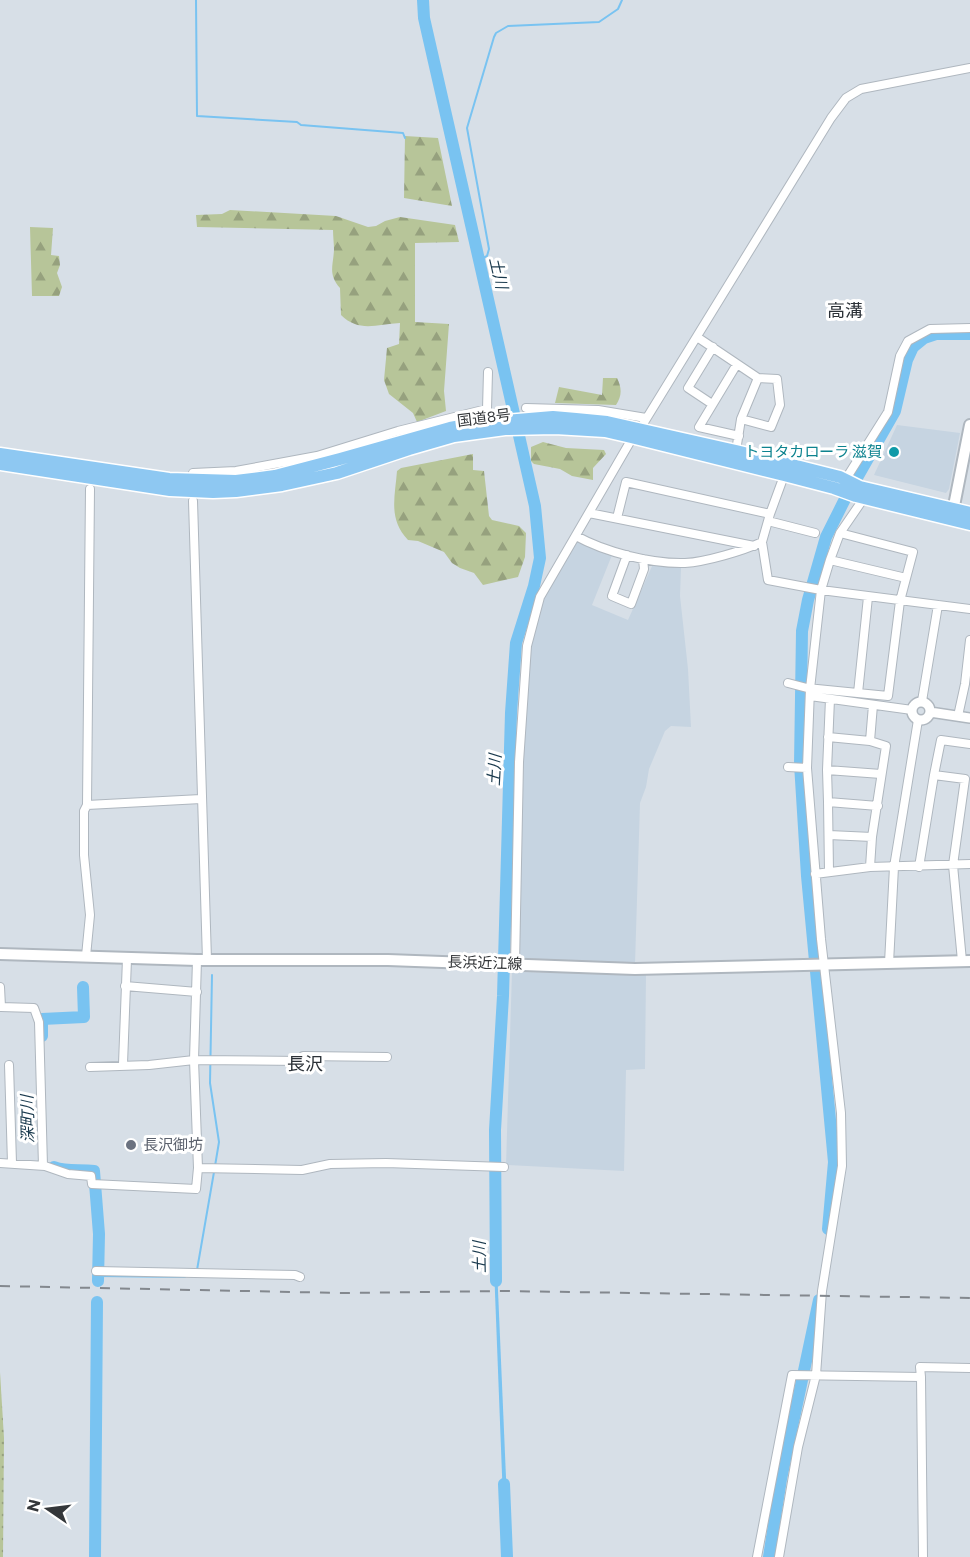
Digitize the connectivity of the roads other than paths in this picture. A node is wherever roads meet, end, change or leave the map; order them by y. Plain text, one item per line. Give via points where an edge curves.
1 (970, 68) edge
2 (970, 328) edge
3 (698, 337) junction
4 (712, 347) junction
5 (737, 364) junction
6 (488, 372) dead end
7 (758, 378) junction
8 (712, 404) junction
9 (526, 408) dead end
10 (646, 418) junction
11 (741, 419) junction
12 (504, 424) junction
13 (970, 425) edge
14 (635, 433) junction
15 (739, 436) junction
16 (969, 440) edge
17 (736, 451) junction
18 (0, 454) edge
19 (0, 464) edge
20 (785, 469) junction
21 (193, 473) dead end
22 (841, 480) junction
23 (90, 489) dead end
24 (860, 494) junction
25 (193, 501) dead end
26 (589, 513) junction
27 (970, 513) edge
28 (953, 514) junction
29 (617, 518) junction
30 (769, 518) junction
31 (970, 524) edge
32 (815, 533) dead end
33 (840, 533) junction
34 (576, 536) junction
35 (758, 544) junction
36 (627, 555) junction
37 (643, 559) junction
38 (830, 560) junction
39 (906, 579) junction
40 (820, 590) junction
41 (868, 597) junction
42 (900, 601) junction
43 (938, 605) junction
44 (970, 609) edge
45 (970, 641) edge
46 (968, 672) edge
47 (789, 683) dead end
48 (809, 691) junction
49 (858, 693) junction
50 (830, 699) junction
51 (922, 701) junction
52 (873, 705) junction
53 (912, 710) junction
54 (930, 712) junction
55 (958, 716) junction
56 (970, 718) edge
57 (918, 720) junction
58 (828, 737) junction
59 (870, 741) junction
60 (970, 744) edge
61 (788, 767) dead end
62 (807, 768) junction
63 (827, 770) junction
64 (881, 774) junction
65 (934, 775) junction
66 (968, 779) edge
67 (201, 799) junction
68 (828, 802) junction
69 (87, 805) junction
70 (878, 806) junction
71 (829, 835) junction
72 (872, 837) junction
73 (970, 864) edge
74 (953, 865) junction
75 (870, 867) junction
76 (894, 867) junction
77 (918, 867) junction
78 (829, 871) junction
79 (815, 874) junction
80 (0, 954) edge
81 (86, 956) junction
82 (127, 959) junction
83 (202, 960) junction
84 (966, 961) edge
85 (889, 963) junction
86 (513, 964) junction
87 (824, 965) junction
88 (125, 986) junction
89 (0, 987) edge
90 (197, 992) junction
91 (387, 1057) dead end
92 (194, 1060) junction
93 (123, 1064) junction
94 (9, 1065) dead end
95 (90, 1067) dead end
96 (0, 1162) edge
97 (12, 1163) junction
98 (42, 1166) junction
99 (504, 1167) dead end
100 (198, 1168) junction
101 (96, 1271) dead end
102 (300, 1277) dead end
103 (970, 1368) edge
104 (814, 1375) junction
105 (921, 1377) junction
106 (757, 1557) edge
107 (779, 1557) edge
108 (923, 1557) edge

1 - 3 street via 861,89 846,98
2 - 22 street via 930,329 908,341 900,356 888,412
3 - 4 street
3 - 10 street
4 - 5 street
4 - 8 street via 688,388
5 - 7 street
5 - 8 street
6 - 21 street via 487,408 317,456 236,471
7 - 11 street
7 - 11 street via 777,379 780,405 771,428
8 - 15 street via 699,427
9 - 10 street
10 - 14 street
11 - 15 street
12 - 14 highway, 国道8号 via 554,422
12 - 18 highway, 国道8号 via 450,428 286,473 236,481 169,479
12 - 19 highway, 国道8号 via 337,473 236,491 170,490
13 - 16 main road
14 - 17 highway, 国道8号
14 - 20 highway, 国道8号
14 - 26 street
15 - 17 street
16 - 28 main road
17 - 20 highway, 国道8号
20 - 22 highway, 国道8号
20 - 30 street
22 - 24 highway, 国道8号
23 - 69 street
24 - 28 highway, 国道8号
24 - 33 street
25 - 67 street
26 - 29 street
26 - 34 street
27 - 28 highway, 国道8号
28 - 31 highway, 国道8号
29 - 30 street via 626,482
29 - 35 street
30 - 32 street
30 - 35 street
33 - 38 street
33 - 39 street via 912,552
34 - 36 street
34 - 86 street via 540,597 527,646
35 - 37 street via 744,551 685,563
35 - 40 street via 768,580
36 - 37 street
36 - 37 street via 612,596 631,604 644,569
38 - 39 street
38 - 40 street
39 - 42 street
40 - 41 street
40 - 48 street
41 - 42 street
41 - 49 street
42 - 43 street
42 - 49 street via 888,696
43 - 44 street
43 - 51 street
45 - 46 street
46 - 55 street
47 - 48 street
48 - 49 street
48 - 50 street
48 - 62 street
50 - 52 street
50 - 58 street
51 - 53 street
51 - 54 street
52 - 53 street
52 - 59 street
53 - 57 street
54 - 55 street
54 - 57 street via 926,719
55 - 56 street
57 - 76 street
58 - 59 street
58 - 63 street
59 - 64 street via 886,746
60 - 65 street via 941,740
61 - 62 street
62 - 79 street
63 - 64 street
63 - 68 street
64 - 70 street
65 - 66 street
65 - 77 street
66 - 74 street
67 - 69 street
67 - 83 street
68 - 70 street
68 - 71 street
69 - 81 street via 84,855 90,915
70 - 72 street
71 - 72 street
71 - 78 street
72 - 75 street
73 - 74 street
74 - 77 street
74 - 84 street
75 - 76 street
75 - 78 street
76 - 77 street
76 - 85 street
78 - 79 street
79 - 87 street
80 - 81 main road, 長浜近江線
81 - 82 main road, 長浜近江線
82 - 83 main road, 長浜近江線
82 - 88 street
83 - 86 main road, 長浜近江線
83 - 90 street
84 - 85 main road, 長浜近江線
85 - 87 main road, 長浜近江線
86 - 87 main road, 長浜近江線 via 635,969
87 - 104 street via 841,1113 842,1166 822,1291
88 - 90 street
88 - 93 street
89 - 98 street via 1,1007 34,1008 39,1022
90 - 92 street
91 - 92 street
92 - 93 street
92 - 100 street
93 - 95 street
94 - 97 street
96 - 97 street
97 - 98 street
98 - 100 street via 68,1174 87,1174 92,1184 196,1189
99 - 100 street via 375,1163 330,1164 302,1170
101 - 102 street
103 - 105 street via 921,1367
104 - 105 street
104 - 106 street via 792,1375
104 - 107 street
105 - 108 street

